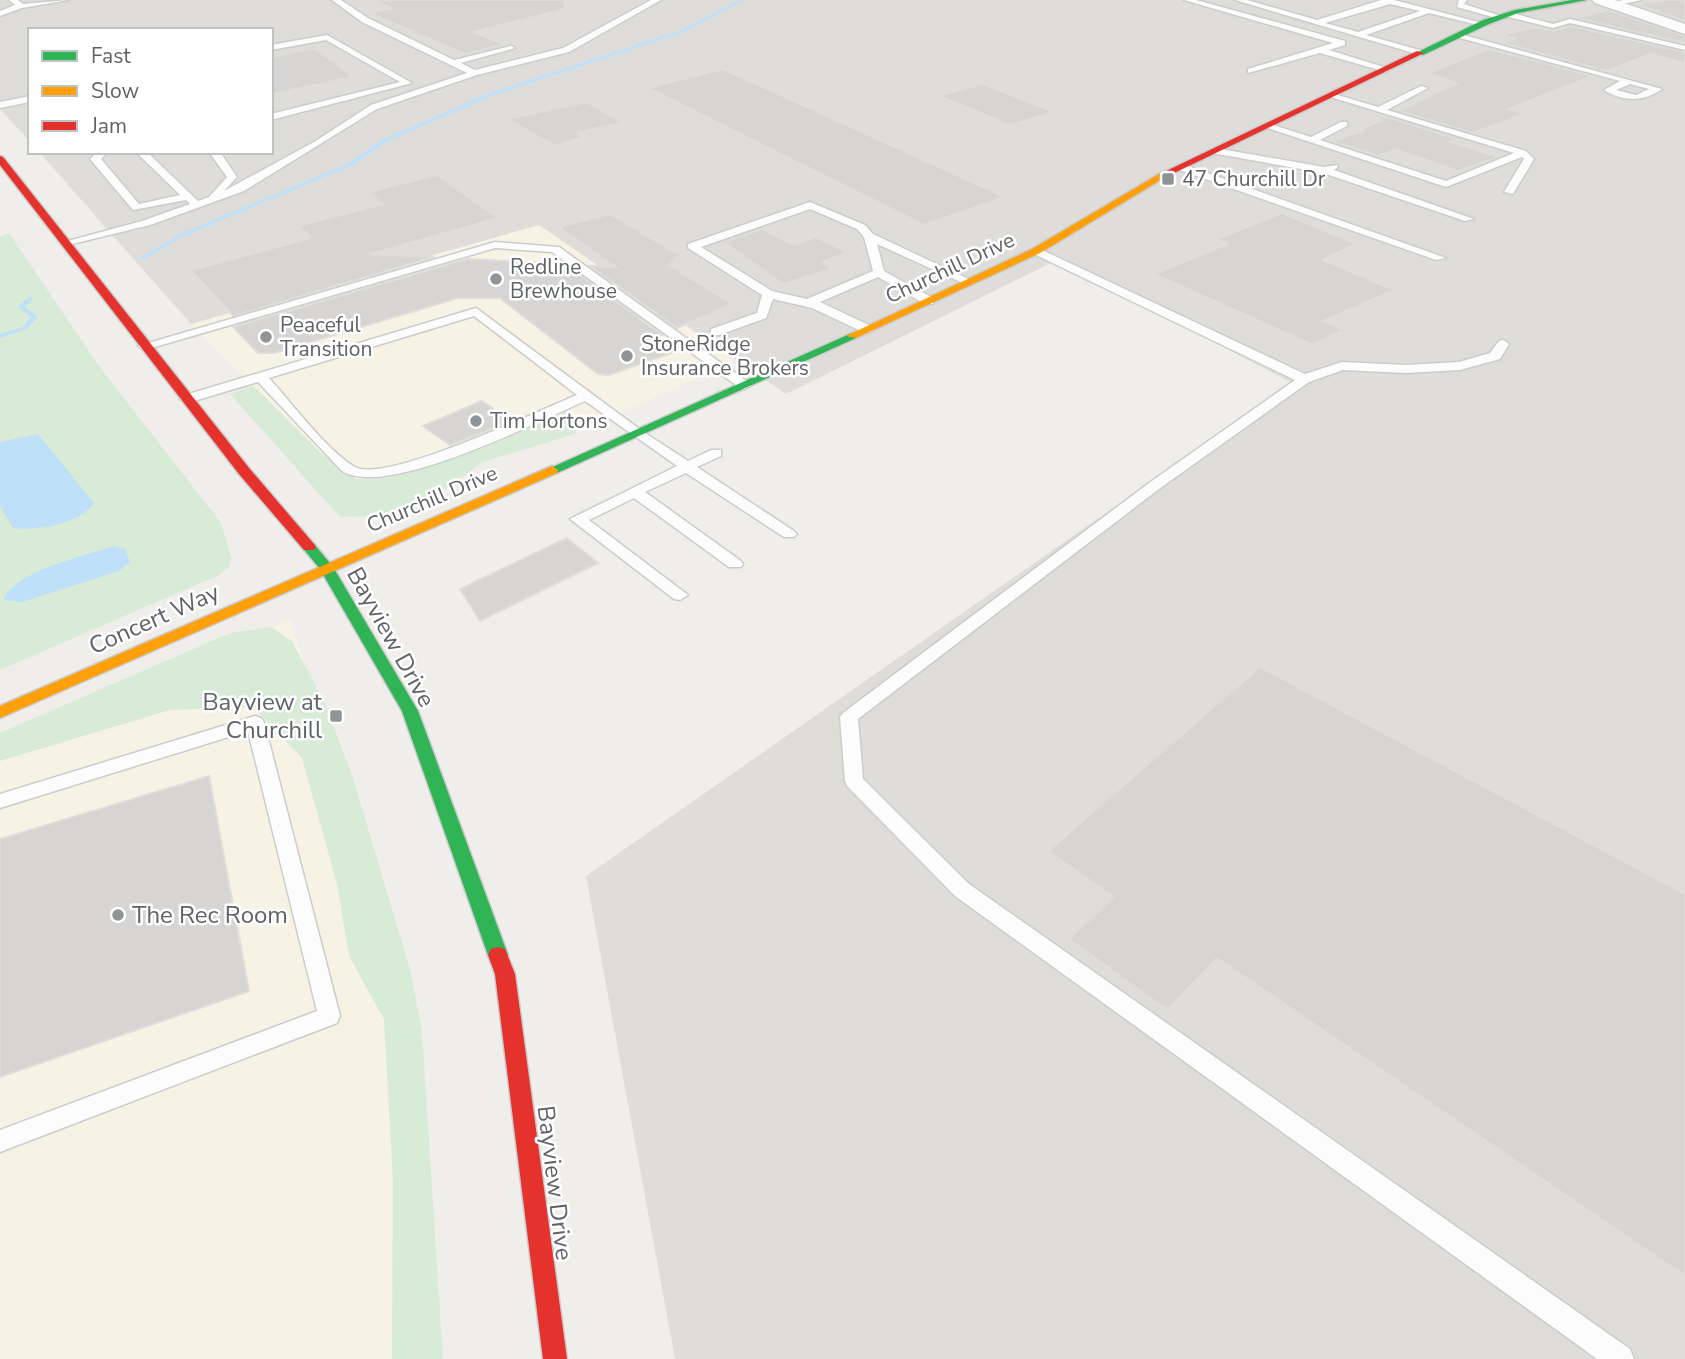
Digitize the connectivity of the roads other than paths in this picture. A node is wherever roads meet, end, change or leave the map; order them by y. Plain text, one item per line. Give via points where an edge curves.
1 (13, 0) edge
2 (65, 0) edge
3 (336, 0) edge
4 (657, 0) edge
5 (1188, 0) edge
6 (1239, 0) edge
7 (1463, 0) edge
8 (1584, 0) edge
9 (1638, 0) edge
10 (1388, 1) edge
11 (1606, 2) edge
12 (21, 6) junction
13 (1428, 11) junction
14 (0, 14) edge
15 (1504, 15) junction
16 (1316, 23) junction
17 (1482, 24) junction
18 (1685, 29) edge
19 (1357, 35) junction
20 (1459, 35) junction
21 (273, 48) edge
22 (511, 48) dead end
23 (1685, 48) edge
24 (1320, 50) junction
25 (1420, 53) junction
26 (452, 62) junction
27 (1386, 69) junction
28 (1251, 71) dead end
29 (474, 73) junction
30 (1629, 81) dead end
31 (1424, 88) dead end
32 (1331, 96) junction
33 (28, 99) edge
34 (0, 105) edge
35 (1380, 110) junction
36 (273, 117) edge
37 (1344, 124) dead end
38 (1268, 126) junction
39 (1311, 141) junction
40 (1215, 151) junction
41 (1523, 153) junction
42 (101, 154) edge
43 (143, 154) edge
44 (216, 154) edge
45 (1355, 156) junction
46 (0, 159) edge
47 (1181, 167) junction
48 (1325, 170) junction
49 (1509, 192) dead end
50 (188, 196) junction
51 (211, 199) junction
52 (197, 204) junction
53 (1468, 219) dead end
54 (869, 236) junction
55 (68, 244) junction
56 (1035, 251) junction
57 (1440, 258) dead end
58 (879, 274) junction
59 (970, 282) junction
60 (768, 294) junction
61 (929, 300) junction
62 (808, 303) junction
63 (867, 329) junction
64 (715, 332) dead end
65 (1503, 344) dead end
66 (145, 346) junction
67 (261, 377) junction
68 (1304, 379) junction
69 (745, 385) junction
70 (587, 395) junction
71 (187, 399) junction
72 (637, 434) junction
73 (716, 453) dead end
74 (687, 467) junction
75 (635, 492) junction
76 (789, 534) dead end
77 (735, 564) dead end
78 (326, 567) junction
79 (680, 595) dead end
80 (0, 712) edge
81 (0, 801) edge
82 (0, 1141) edge
83 (555, 1359) edge
84 (1620, 1359) edge

1 - 12 lane
2 - 12 lane
3 - 26 lane via 365,20
4 - 29 lane via 566,50
5 - 24 lane via 1342,43
6 - 16 lane
7 - 15 lane via 1460,5
8 - 15 street, Churchill Drive
9 - 11 lane
10 - 13 lane
10 - 16 lane
11 - 18 street
12 - 14 lane
13 - 17 lane
13 - 19 lane
15 - 17 street, Churchill Drive
15 - 23 lane via 1553,26 1570,21
16 - 19 lane
17 - 20 street, Churchill Drive
19 - 25 lane
20 - 25 street, Churchill Drive
20 - 30 lane
21 - 36 lane via 327,37 408,83
22 - 26 lane
24 - 27 lane
24 - 28 lane
25 - 27 street, Churchill Drive
26 - 29 lane
27 - 32 street, Churchill Drive
29 - 51 lane via 374,107 240,189
31 - 35 lane
32 - 35 lane
32 - 38 street, Churchill Drive
33 - 34 lane
35 - 41 lane
37 - 39 lane
38 - 39 lane
38 - 40 street, Churchill Drive
39 - 45 lane
40 - 47 street, Churchill Drive
40 - 48 lane
41 - 45 lane via 1446,184
41 - 49 lane via 1529,159
42 - 50 lane via 95,159 137,208
43 - 50 lane
44 - 51 lane via 232,177
45 - 48 lane
46 - 55 street, Bayview Drive
47 - 56 street, Churchill Drive
47 - 57 lane
48 - 53 lane
50 - 52 lane
51 - 52 lane
52 - 55 lane
54 - 58 lane
54 - 59 lane
54 - 60 lane via 861,227 810,205 692,246
55 - 66 street, Bayview Drive
56 - 59 street, Churchill Drive
56 - 68 lane
58 - 61 lane
58 - 62 lane
59 - 61 street, Churchill Drive
60 - 62 lane
60 - 64 lane via 762,316
61 - 63 street, Churchill Drive
62 - 63 lane
63 - 69 street, Churchill Drive
65 - 68 lane via 1495,356 1460,366 1342,366
66 - 69 lane via 495,245 555,249
66 - 71 street, Bayview Drive
67 - 70 lane via 475,312
67 - 70 lane via 348,470 370,476 419,465
67 - 71 lane
68 - 84 lane via 1154,486 849,718 854,782 962,890
69 - 72 street, Churchill Drive
70 - 72 lane
71 - 78 street, Bayview Drive
72 - 74 lane
72 - 78 street, Churchill Drive
73 - 74 lane
74 - 75 lane
74 - 76 lane
75 - 77 lane
75 - 79 lane via 578,519
78 - 80 street, Concert Way
78 - 83 street, Bayview Drive via 410,711 505,974
81 - 82 lane via 255,722 329,1016

